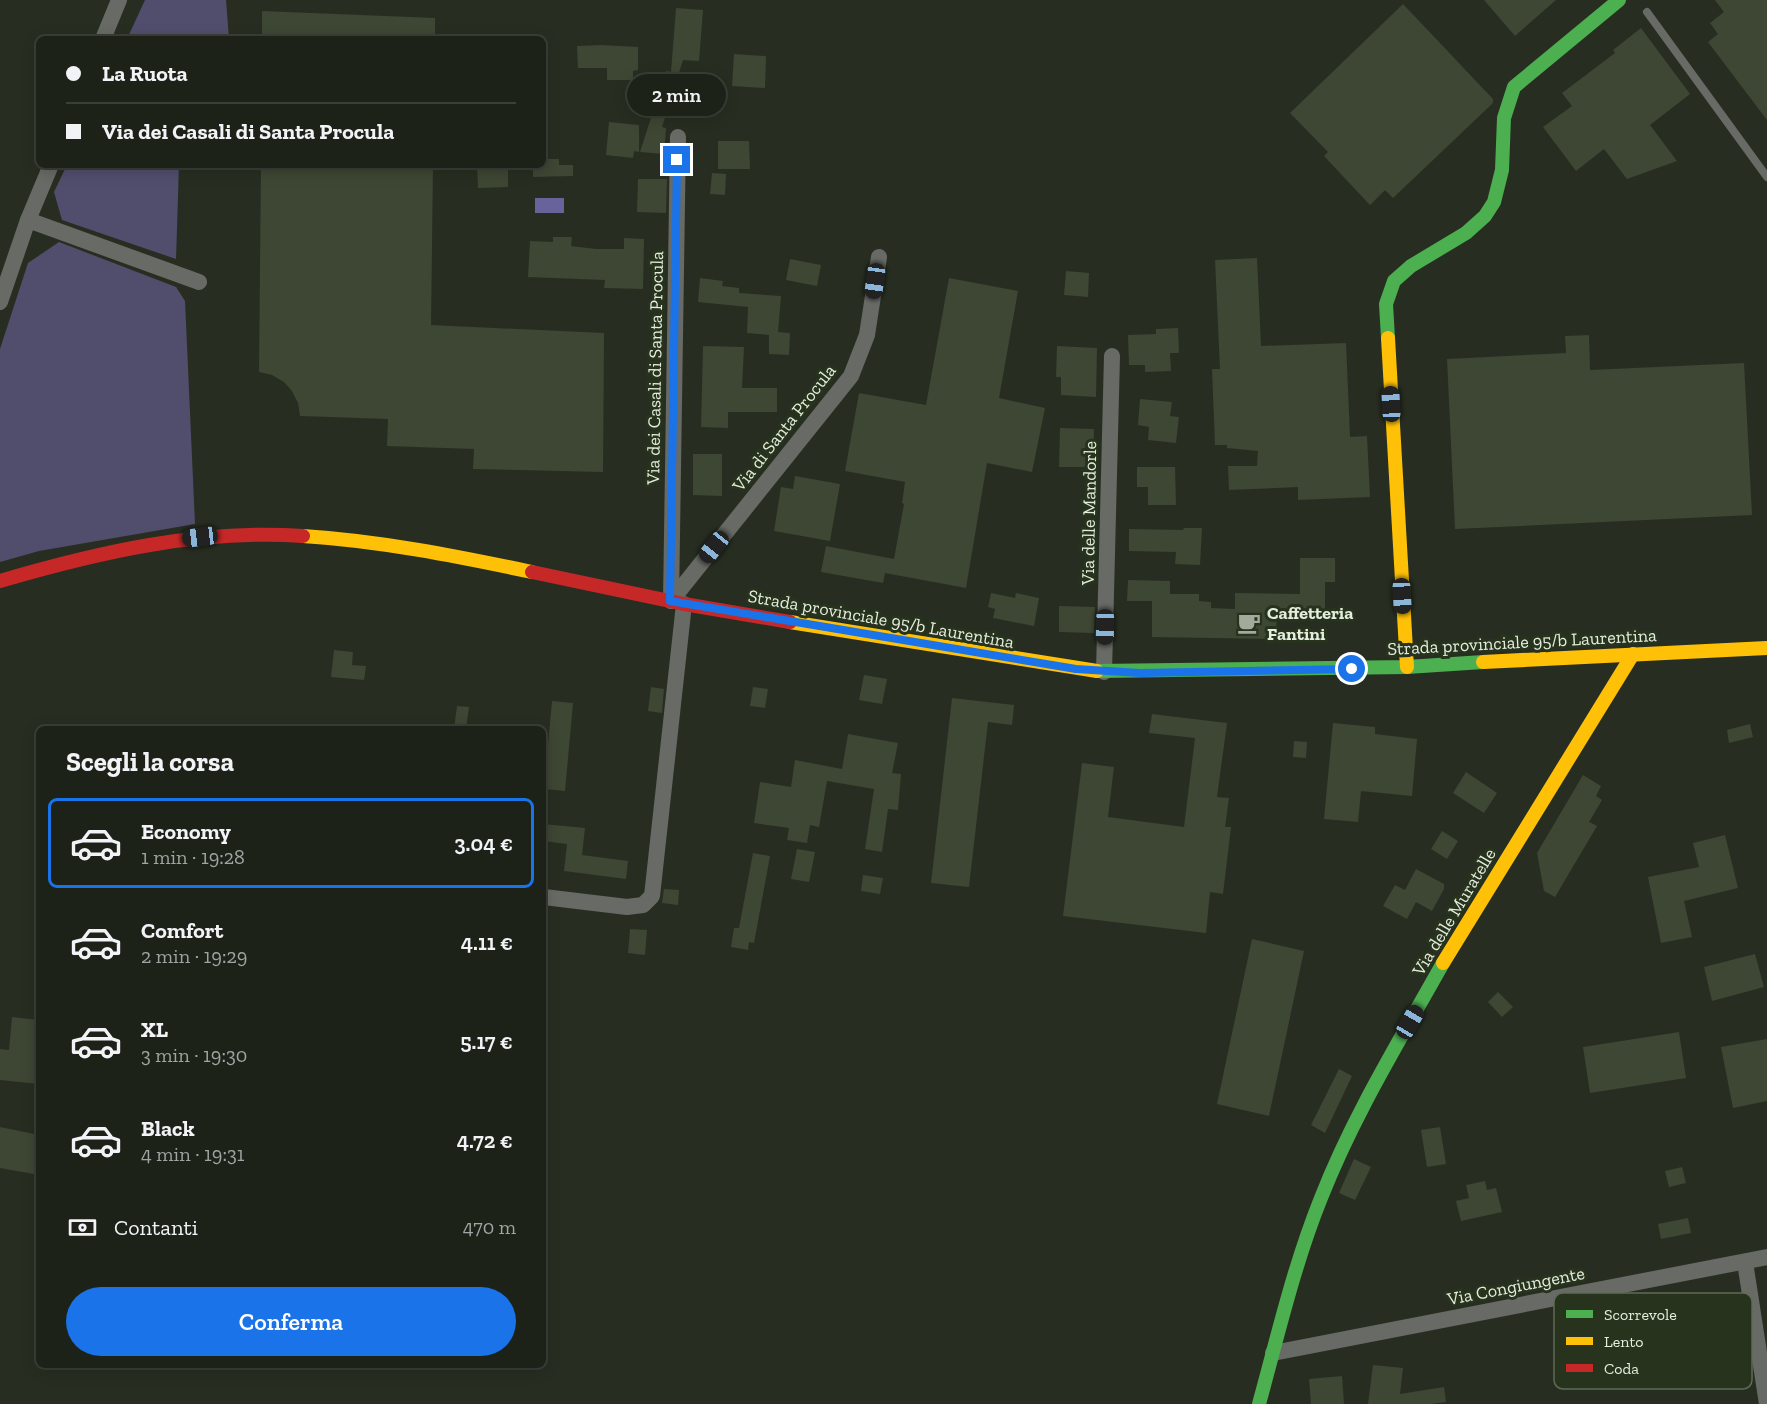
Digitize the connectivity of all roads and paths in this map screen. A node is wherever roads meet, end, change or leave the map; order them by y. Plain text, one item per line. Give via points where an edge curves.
1 (119, 0) edge
2 (1620, 0) edge
3 (1647, 12) dead end
4 (104, 36) edge
5 (678, 137) dead end
6 (50, 168) edge
7 (1767, 177) edge
8 (28, 220) junction
9 (879, 257) dead end
10 (199, 282) dead end
11 (2, 293) edge
12 (1112, 356) dead end
13 (0, 581) edge
14 (677, 602) junction
15 (1767, 648) edge
16 (1633, 654) junction
17 (1407, 667) junction
18 (1104, 672) junction
19 (546, 897) edge
20 (1767, 1257) edge
21 (1745, 1262) junction
22 (1584, 1293) edge
23 (1750, 1293) edge
24 (1554, 1299) edge
25 (1752, 1307) edge
26 (1273, 1353) junction
27 (1259, 1404) edge
28 (1767, 1404) edge

1 - 4 street
2 - 17 main road via 1514,87 1507,105 1498,189 1486,216 1401,273 1388,292 1386,321
3 - 7 lane
5 - 14 street, Via dei Casali di Santa Procula
6 - 8 street
8 - 10 street
8 - 11 street
9 - 14 street, Via di Santa Procula via 867,335 851,376
12 - 18 street, Via delle Mandorle
13 - 14 main road, Strada provinciale 95/b Laurentina via 145,544 200,537 291,535 352,539 442,554
14 - 18 main road, Strada provinciale 95/b Laurentina
14 - 19 street, Via dei Casali di Santa Procula via 652,897 643,905 627,908
15 - 16 main road, Strada provinciale 95/b Laurentina
16 - 17 main road, Strada provinciale 95/b Laurentina
16 - 26 main road, Via delle Muratelle via 1457,939 1353,1125 1312,1219
17 - 18 main road, Strada provinciale 95/b Laurentina
20 - 21 street, Via Congiungente
21 - 22 street, Via Congiungente
21 - 23 street
24 - 26 street, Via Congiungente
25 - 28 street
26 - 27 main road, Via delle Muratelle

